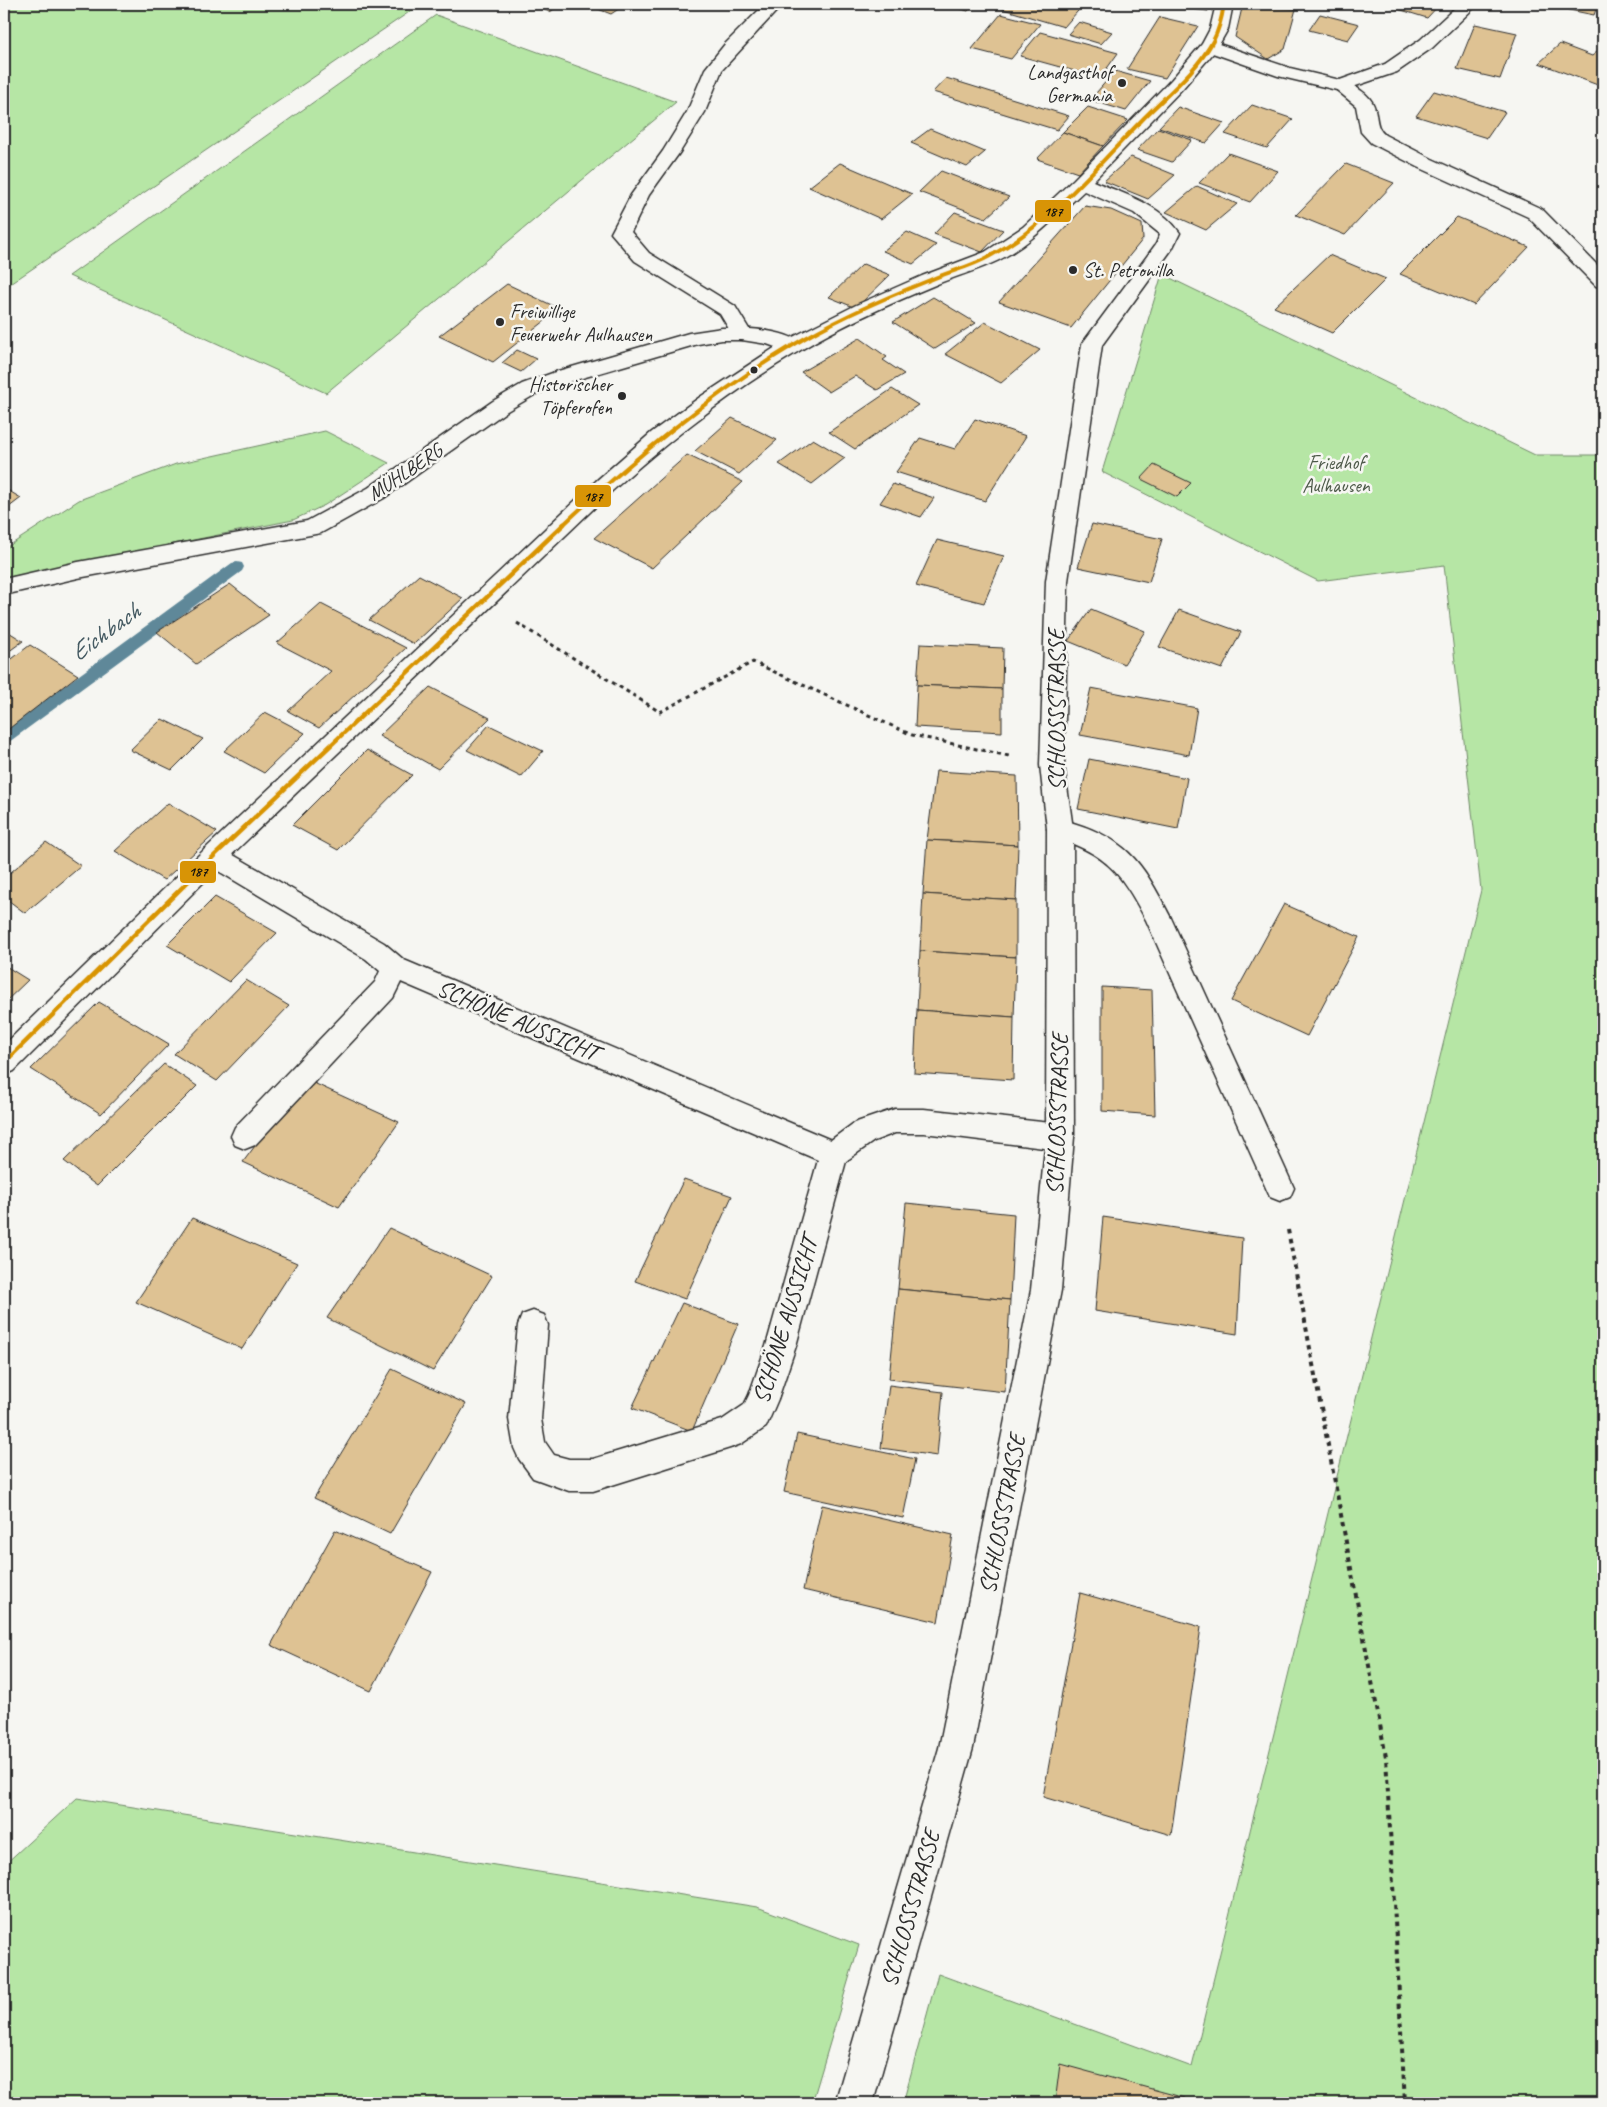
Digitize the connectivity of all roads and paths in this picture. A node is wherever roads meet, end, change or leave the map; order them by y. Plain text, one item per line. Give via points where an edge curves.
1 (774, 4) edge
2 (1224, 4) edge
3 (1469, 4) edge
4 (1210, 46) junction
5 (1341, 86) junction
6 (1081, 183) junction
7 (1603, 282) edge
8 (742, 334) junction
9 (792, 346) junction
10 (4, 587) edge
11 (482, 602) junction
12 (1052, 766) junction
13 (1060, 829) junction
14 (214, 856) junction
15 (395, 968) junction
16 (4, 1063) edge
17 (245, 1136) dead end
18 (1060, 1137) junction
19 (834, 1154) junction
20 (1280, 1188) joint
21 (533, 1325) dead end
22 (854, 2103) edge
23 (1405, 2103) edge

1 - 8 street via 714,69 696,112 640,195 621,234 642,257 728,310
2 - 4 street
3 - 5 street via 1426,44 1391,68
4 - 5 street via 1284,72
4 - 6 street
5 - 7 street via 1364,105 1370,132 1378,139 1535,213
6 - 9 street via 1030,231 992,256 862,309
6 - 12 street, SCHLOSSSTRASSE via 1145,211 1162,222 1170,232 1165,245 1092,344 1057,581
8 - 9 street, MÜHLBERG via 770,338
8 - 10 street, MÜHLBERG via 696,338 529,389 376,493 313,528 78,570
9 - 11 street via 660,437
11 - 12 path via 660,712 753,662 912,735
11 - 14 street
12 - 13 street, SCHLOSSSTRASSE
13 - 18 street, SCHLOSSSTRASSE
13 - 20 street via 1096,840 1117,855 1138,880
14 - 15 street, SCHÖNE AUSSICHT via 375,951
14 - 16 street
15 - 17 street via 384,990
15 - 19 street, SCHÖNE AUSSICHT
18 - 19 street via 924,1121 895,1121 864,1132
18 - 22 street, SCHLOSSSTRASSE via 1046,1290 956,1748
19 - 21 street, SCHÖNE AUSSICHT via 781,1346 763,1399 755,1416 730,1433 593,1475 569,1475 544,1467 530,1448 525,1420
20 - 23 path via 1386,1757

